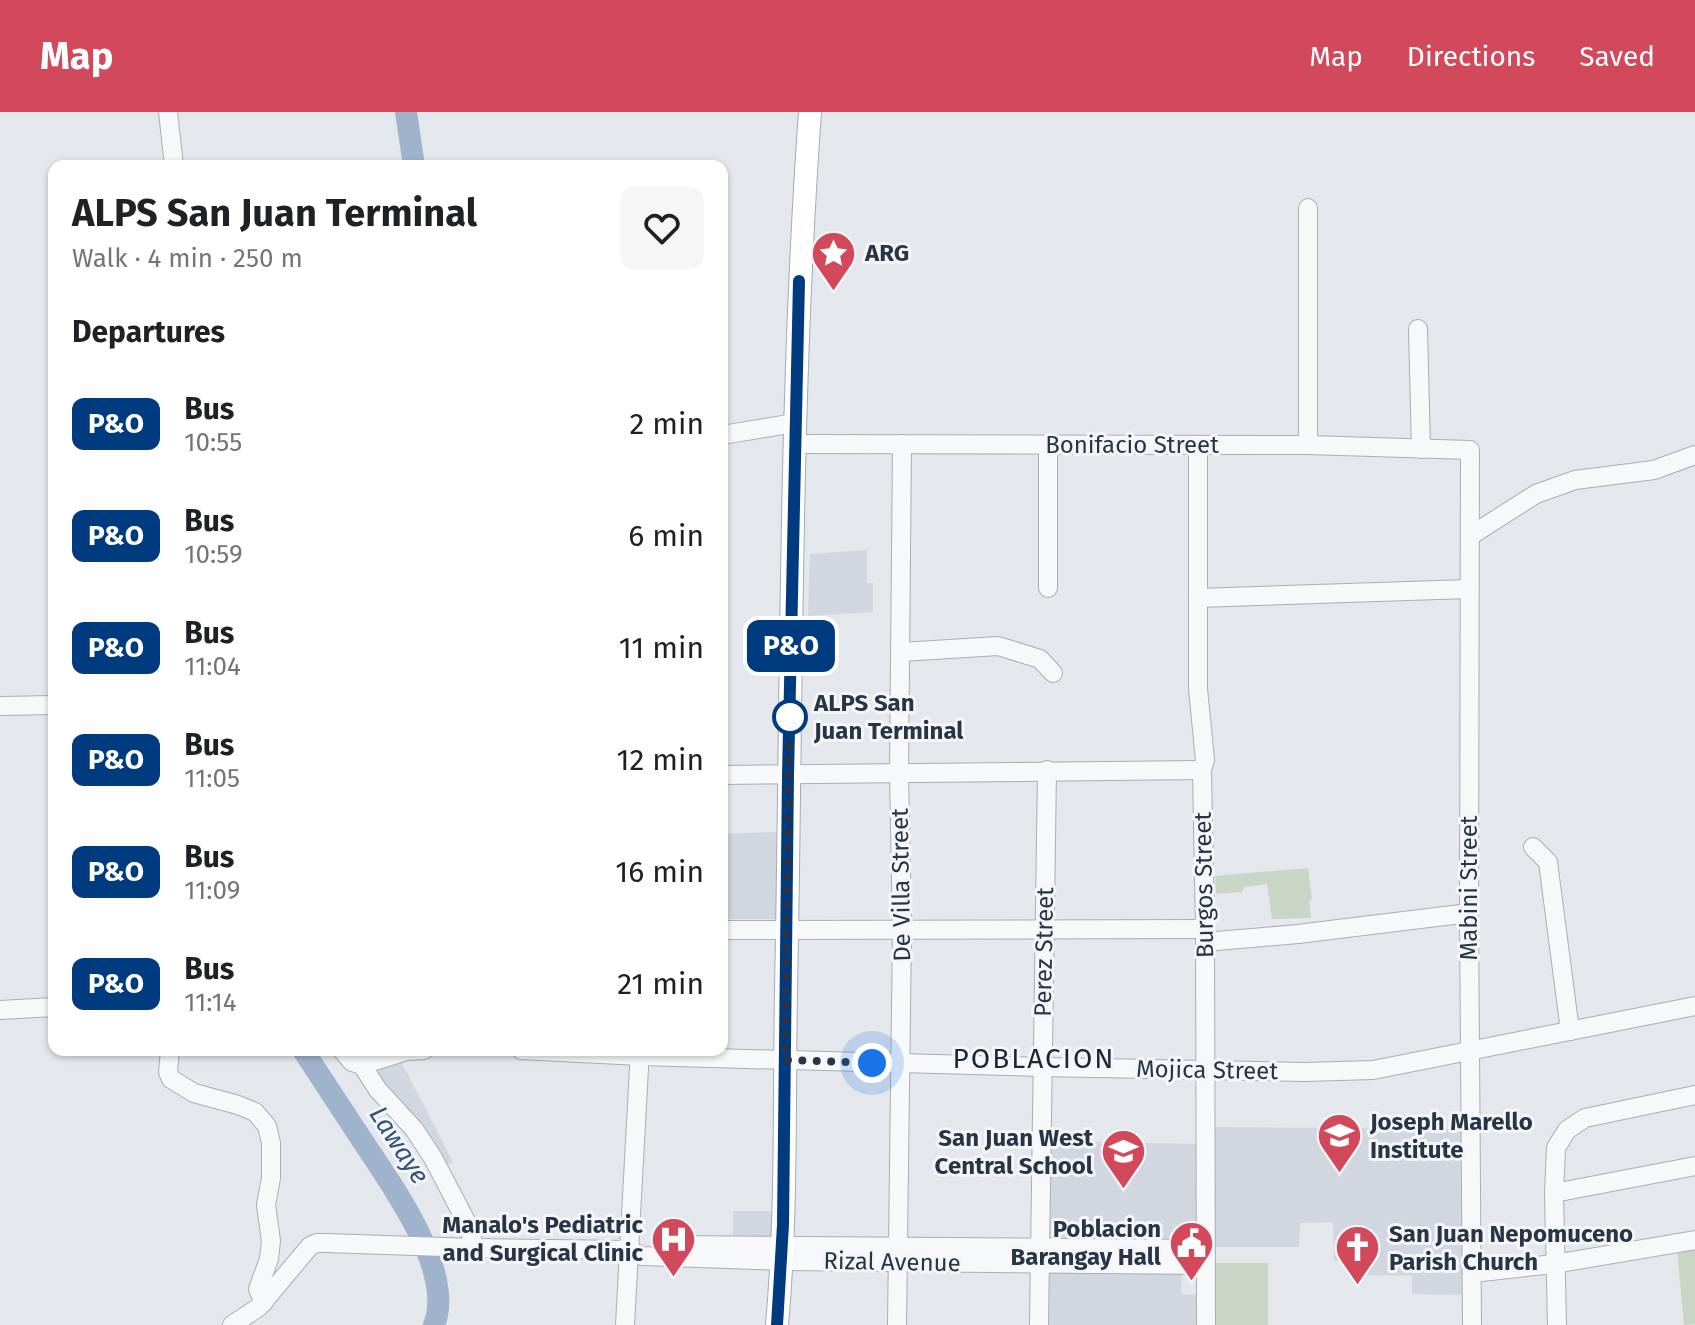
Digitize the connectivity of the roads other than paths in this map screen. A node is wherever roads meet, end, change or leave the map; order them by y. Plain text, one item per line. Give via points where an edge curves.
1 (168, 112) edge
2 (810, 112) edge
3 (173, 160) edge
4 (1308, 208) dead end
5 (1418, 329) dead end
6 (795, 434) junction
7 (728, 435) edge
8 (902, 444) junction
9 (1048, 445) junction
10 (1198, 445) junction
11 (1308, 445) junction
12 (1421, 449) junction
13 (1470, 450) joint
14 (1691, 459) edge
15 (1470, 536) junction
16 (1048, 588) dead end
17 (1469, 589) junction
18 (1198, 598) junction
19 (901, 652) junction
20 (1053, 673) dead end
21 (48, 705) edge
22 (0, 706) edge
23 (1047, 770) junction
24 (1202, 770) junction
25 (899, 772) junction
26 (728, 775) edge
27 (788, 775) junction
28 (1533, 847) dead end
29 (1469, 913) junction
30 (787, 929) junction
31 (1044, 929) junction
32 (728, 930) edge
33 (902, 930) junction
34 (1205, 936) junction
35 (1695, 1006) edge
36 (48, 1007) edge
37 (0, 1010) edge
38 (1570, 1031) junction
39 (1471, 1050) junction
40 (169, 1056) edge
41 (373, 1056) edge
42 (640, 1056) edge
43 (702, 1056) edge
44 (352, 1059) edge
45 (785, 1060) junction
46 (901, 1063) junction
47 (1042, 1067) junction
48 (1206, 1070) junction
49 (1695, 1095) edge
50 (1695, 1166) edge
51 (1554, 1193) junction
52 (1695, 1240) edge
53 (472, 1248) junction
54 (630, 1250) junction
55 (782, 1253) junction
56 (898, 1254) junction
57 (1040, 1256) junction
58 (1205, 1257) junction
59 (1554, 1264) junction
60 (1472, 1273) junction
61 (264, 1302) junction
62 (232, 1325) edge
63 (625, 1325) edge
64 (777, 1325) edge
65 (897, 1325) edge
66 (1039, 1325) edge
67 (1206, 1325) edge
68 (1472, 1325) edge
69 (1557, 1325) edge

1 - 3 street
2 - 6 main road
4 - 11 street
5 - 12 street
6 - 7 street, Bonifacio Street
6 - 8 street, Bonifacio Street
6 - 27 main road
8 - 9 street, Bonifacio Street
8 - 19 street, De Villa Street
9 - 10 street, Bonifacio Street
9 - 16 street
10 - 11 street, Bonifacio Street
10 - 18 street, Burgos Street
11 - 12 street, Bonifacio Street
12 - 13 street, Bonifacio Street
13 - 15 street, Mabini Street
14 - 15 street via 1654,470 1575,480 1536,494
15 - 17 street, Mabini Street
17 - 18 street
17 - 29 street, Mabini Street
18 - 24 street, Burgos Street
19 - 20 street via 998,646 1040,659
19 - 25 street, De Villa Street
21 - 22 street
23 - 24 street
23 - 25 street
23 - 31 street, Perez Street
24 - 34 street, Burgos Street
25 - 27 street
25 - 33 street, De Villa Street
26 - 27 street
27 - 30 main road
28 - 38 street via 1548,862
29 - 34 street via 1298,934
29 - 39 street, Mabini Street
30 - 32 street
30 - 33 street
30 - 45 main road
31 - 33 street
31 - 34 street
31 - 47 street, Perez Street
33 - 46 street, De Villa Street
34 - 48 street, Burgos Street
35 - 38 street, Mojica Street
36 - 37 street
38 - 39 street, Mojica Street
39 - 48 street, Mojica Street via 1373,1070
39 - 60 street, Mabini Street
40 - 61 street via 171,1079 194,1093 255,1112 267,1126 271,1241 258,1289
41 - 44 street
42 - 54 street
43 - 45 street, Mojica Street
44 - 53 street via 433,1158 468,1225
45 - 46 street, Mojica Street
45 - 55 main road
46 - 47 street, Mojica Street
46 - 56 street, De Villa Street
47 - 48 street, Mojica Street
47 - 57 street, Perez Street
48 - 58 street, Burgos Street
49 - 51 street via 1585,1118 1567,1130 1556,1148
50 - 51 street
51 - 59 street
52 - 59 street
53 - 54 street, Rizal Avenue
53 - 61 street, Rizal Avenue via 317,1243
54 - 55 street, Rizal Avenue via 642,1256
54 - 63 street
55 - 56 street, Rizal Avenue
55 - 64 main road
56 - 57 street, Rizal Avenue
56 - 65 street, De Villa Street
57 - 58 street, Rizal Avenue
57 - 66 street, Perez Street
58 - 67 street, Burgos Street
59 - 60 street
59 - 69 street
60 - 68 street, Mabini Street
61 - 62 street, Rizal Avenue

